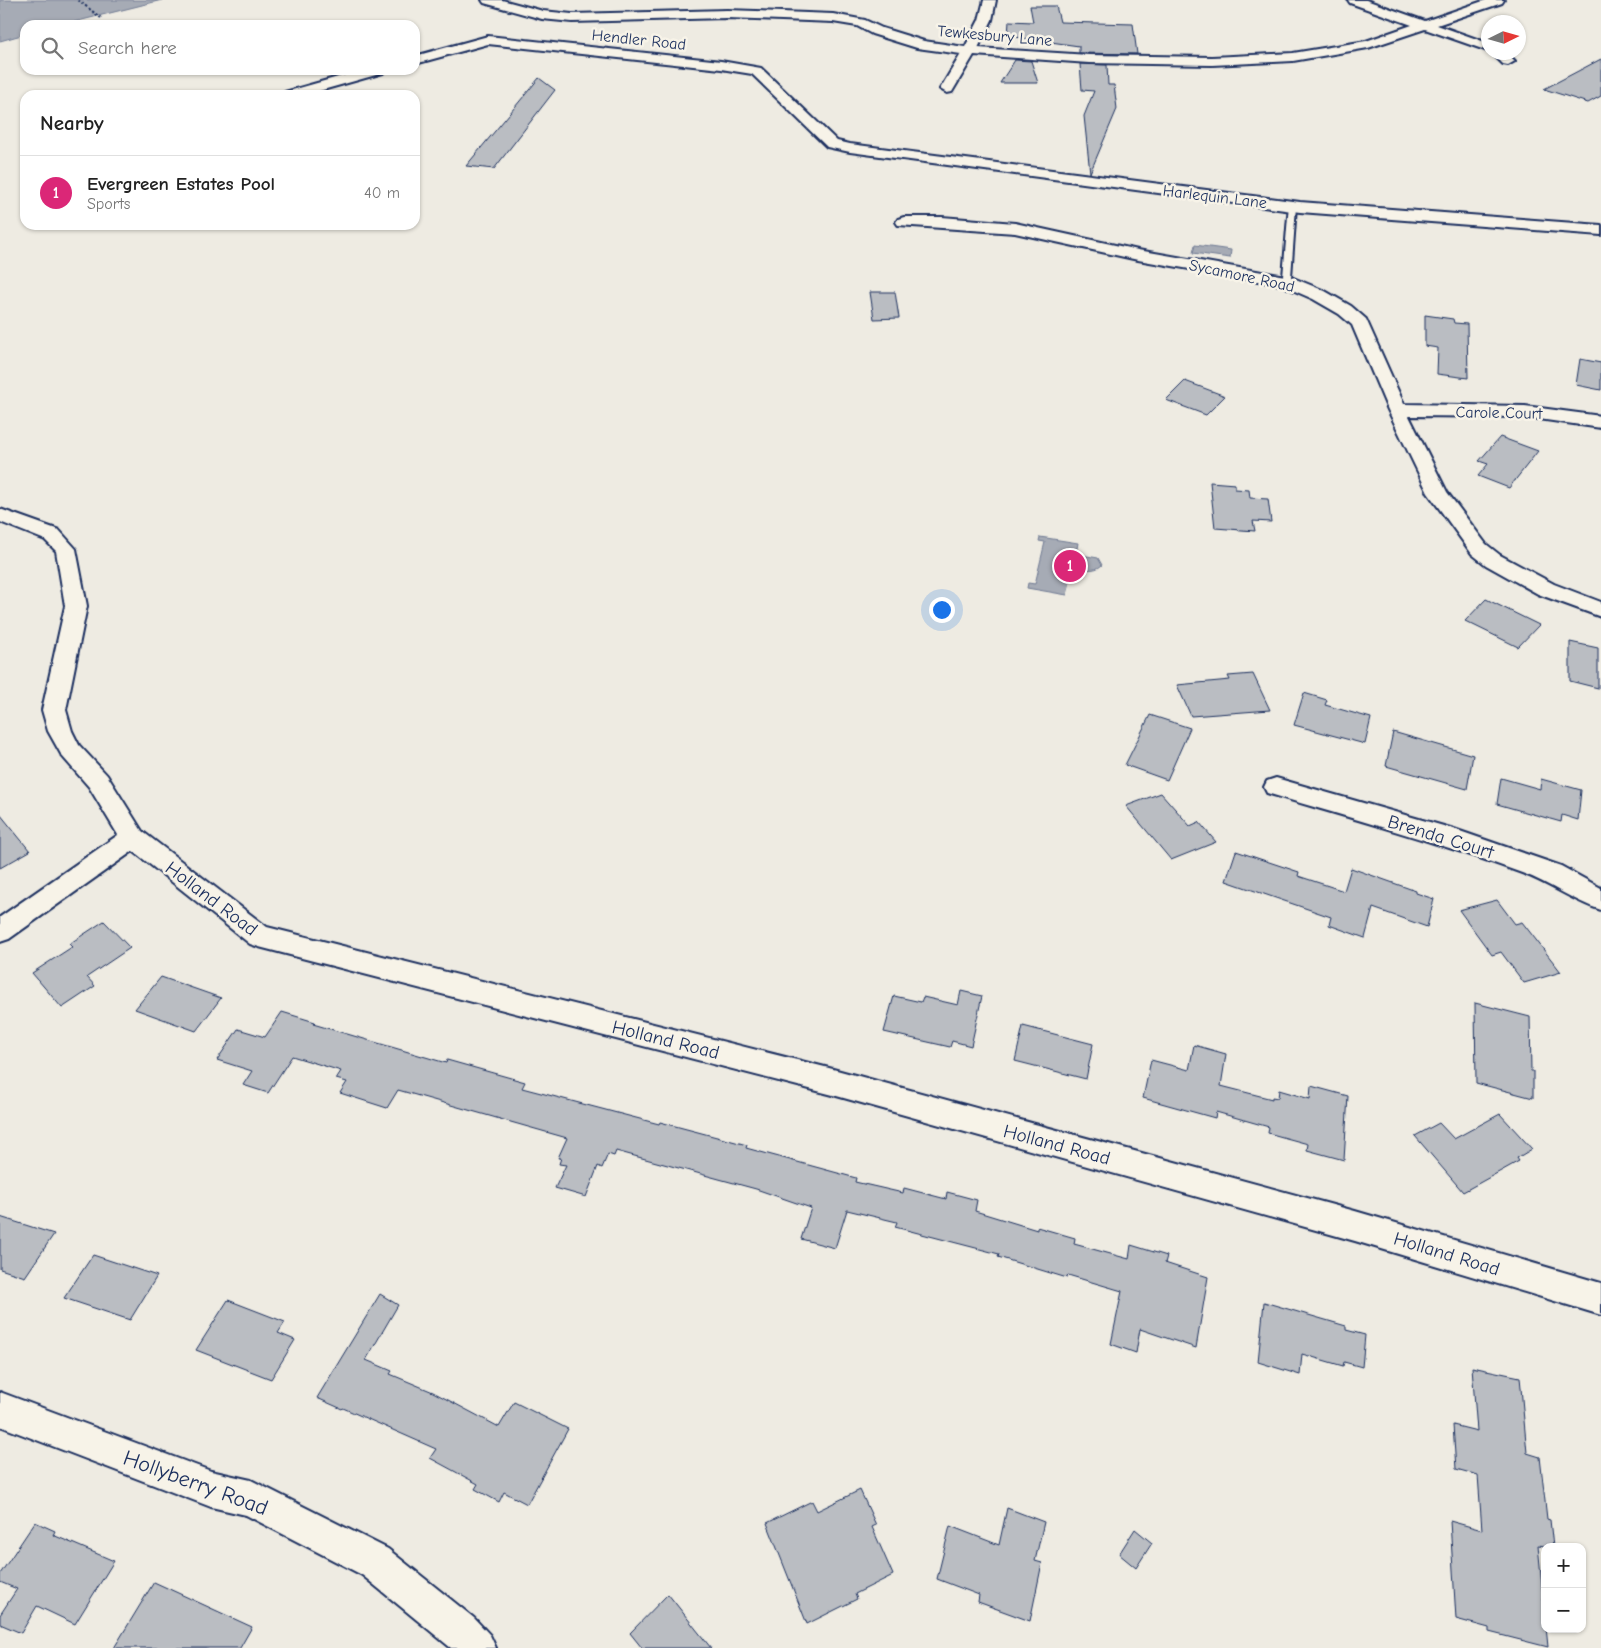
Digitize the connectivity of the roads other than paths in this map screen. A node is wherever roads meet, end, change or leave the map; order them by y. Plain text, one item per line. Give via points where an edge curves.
1 (488, 0) edge
2 (990, 0) edge
3 (1354, 0) edge
4 (1498, 0) edge
5 (1425, 25) junction
6 (1481, 45) edge
7 (968, 52) junction
8 (420, 59) edge
9 (360, 75) edge
10 (308, 90) edge
11 (947, 90) dead end
12 (832, 144) joint
13 (1292, 206) junction
14 (904, 222) dead end
15 (1601, 230) edge
16 (1285, 281) junction
17 (1397, 410) junction
18 (1601, 422) edge
19 (0, 515) edge
20 (1601, 610) edge
21 (1276, 787) dead end
22 (132, 838) junction
23 (1601, 900) edge
24 (0, 931) edge
25 (1601, 1299) edge
26 (0, 1409) edge
27 (477, 1648) edge

1 - 7 street, Tewkesbury Lane via 542,15 572,18 727,14 833,18 861,23 922,45
2 - 7 street
3 - 5 street
4 - 5 street, Tewkesbury Lane
5 - 6 street
5 - 7 street, Tewkesbury Lane via 1368,44 1268,59 1184,61
7 - 11 street
8 - 12 street, Hendler Road via 488,40 756,71
9 - 10 street
12 - 13 street, Harlequin Lane
13 - 15 street, Harlequin Lane
13 - 16 lane
14 - 16 street, Sycamore Road via 1015,228 1138,255
16 - 17 street, Sycamore Road via 1319,295 1360,323
17 - 18 street, Carole Court via 1530,411
17 - 20 street, Sycamore Road via 1438,494 1479,550 1546,589
19 - 22 street, Holland Road via 52,535 66,549 76,606 54,710 70,750 98,781
21 - 23 street, Brenda Court via 1445,836 1524,863 1552,873
22 - 24 street
22 - 25 street, Holland Road via 260,936 833,1082 1355,1226
26 - 27 street, Hollyberry Road via 211,1489 258,1502 375,1562 461,1631

